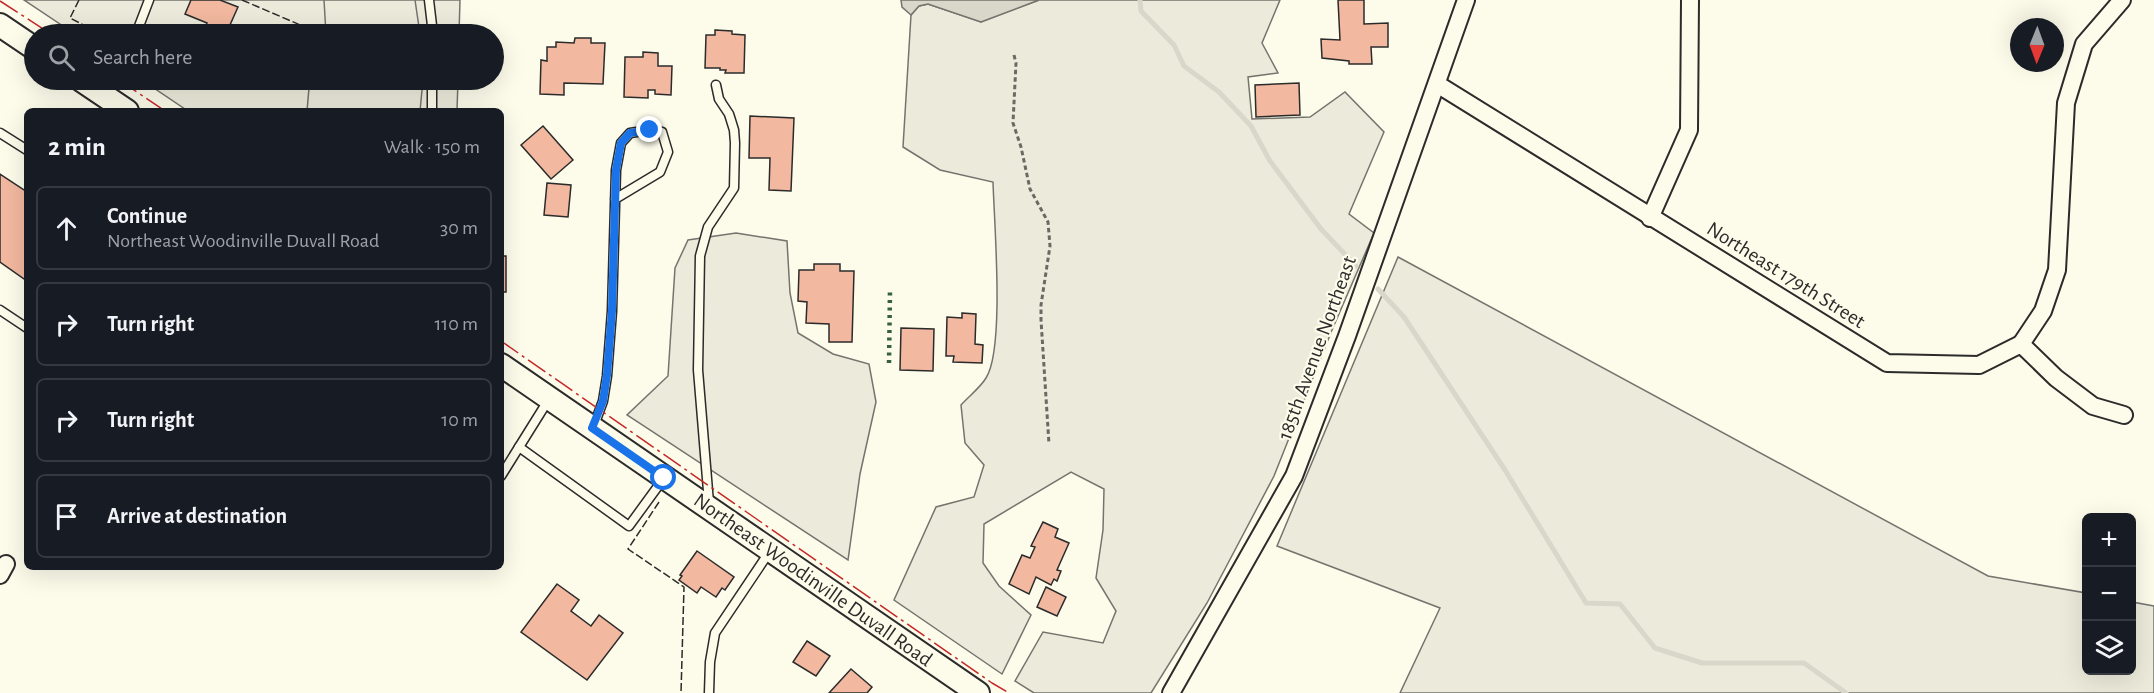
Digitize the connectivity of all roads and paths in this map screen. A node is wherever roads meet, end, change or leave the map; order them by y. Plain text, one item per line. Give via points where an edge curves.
1 (149, 0) edge
2 (429, 0) edge
3 (1466, 0) edge
4 (1690, 0) edge
5 (2122, 0) edge
6 (140, 24) edge
7 (432, 24) edge
8 (0, 25) edge
9 (24, 41) edge
10 (1014, 56) dead end
11 (1437, 84) junction
12 (716, 85) dead end
13 (110, 90) edge
14 (432, 90) edge
15 (123, 108) edge
16 (432, 108) edge
17 (0, 133) edge
18 (24, 148) edge
19 (615, 199) junction
20 (1650, 218) junction
21 (0, 310) edge
22 (24, 326) edge
23 (2021, 345) junction
24 (504, 367) edge
25 (549, 399) junction
26 (2124, 415) dead end
27 (592, 428) junction
28 (1049, 444) dead end
29 (519, 447) junction
30 (504, 472) edge
31 (664, 478) junction
32 (710, 510) junction
33 (770, 551) junction
34 (709, 693) edge
35 (978, 693) edge
36 (1171, 693) edge

1 - 6 lane
2 - 7 lane
3 - 11 street, 185th Avenue Northeast
4 - 20 street via 1689,130
5 - 23 street via 2084,44 2066,103 2057,270 2043,310
8 - 9 main road
10 - 28 path via 1013,123 1030,189 1048,222 1050,246 1041,320
11 - 20 street, Northeast 179th Street
11 - 36 street, 185th Avenue Northeast via 1294,476
12 - 32 lane via 729,114 735,143 734,188 708,227 700,256 698,370
13 - 15 main road
14 - 16 lane
17 - 18 lane
19 - 19 lane via 621,143 630,133 662,132 668,152 660,172
19 - 27 lane via 607,375 603,401
20 - 23 street, Northeast 179th Street via 1887,363 1979,364
21 - 22 lane
23 - 26 street via 2093,406
24 - 25 main road, Northeast Woodinville Duvall Road
25 - 27 main road, Northeast Woodinville Duvall Road
25 - 29 lane
27 - 31 main road, Northeast Woodinville Duvall Road
29 - 30 lane
29 - 31 lane via 629,526
31 - 32 main road, Northeast Woodinville Duvall Road
32 - 33 main road, Northeast Woodinville Duvall Road
33 - 34 lane via 715,633
33 - 35 main road, Northeast Woodinville Duvall Road

